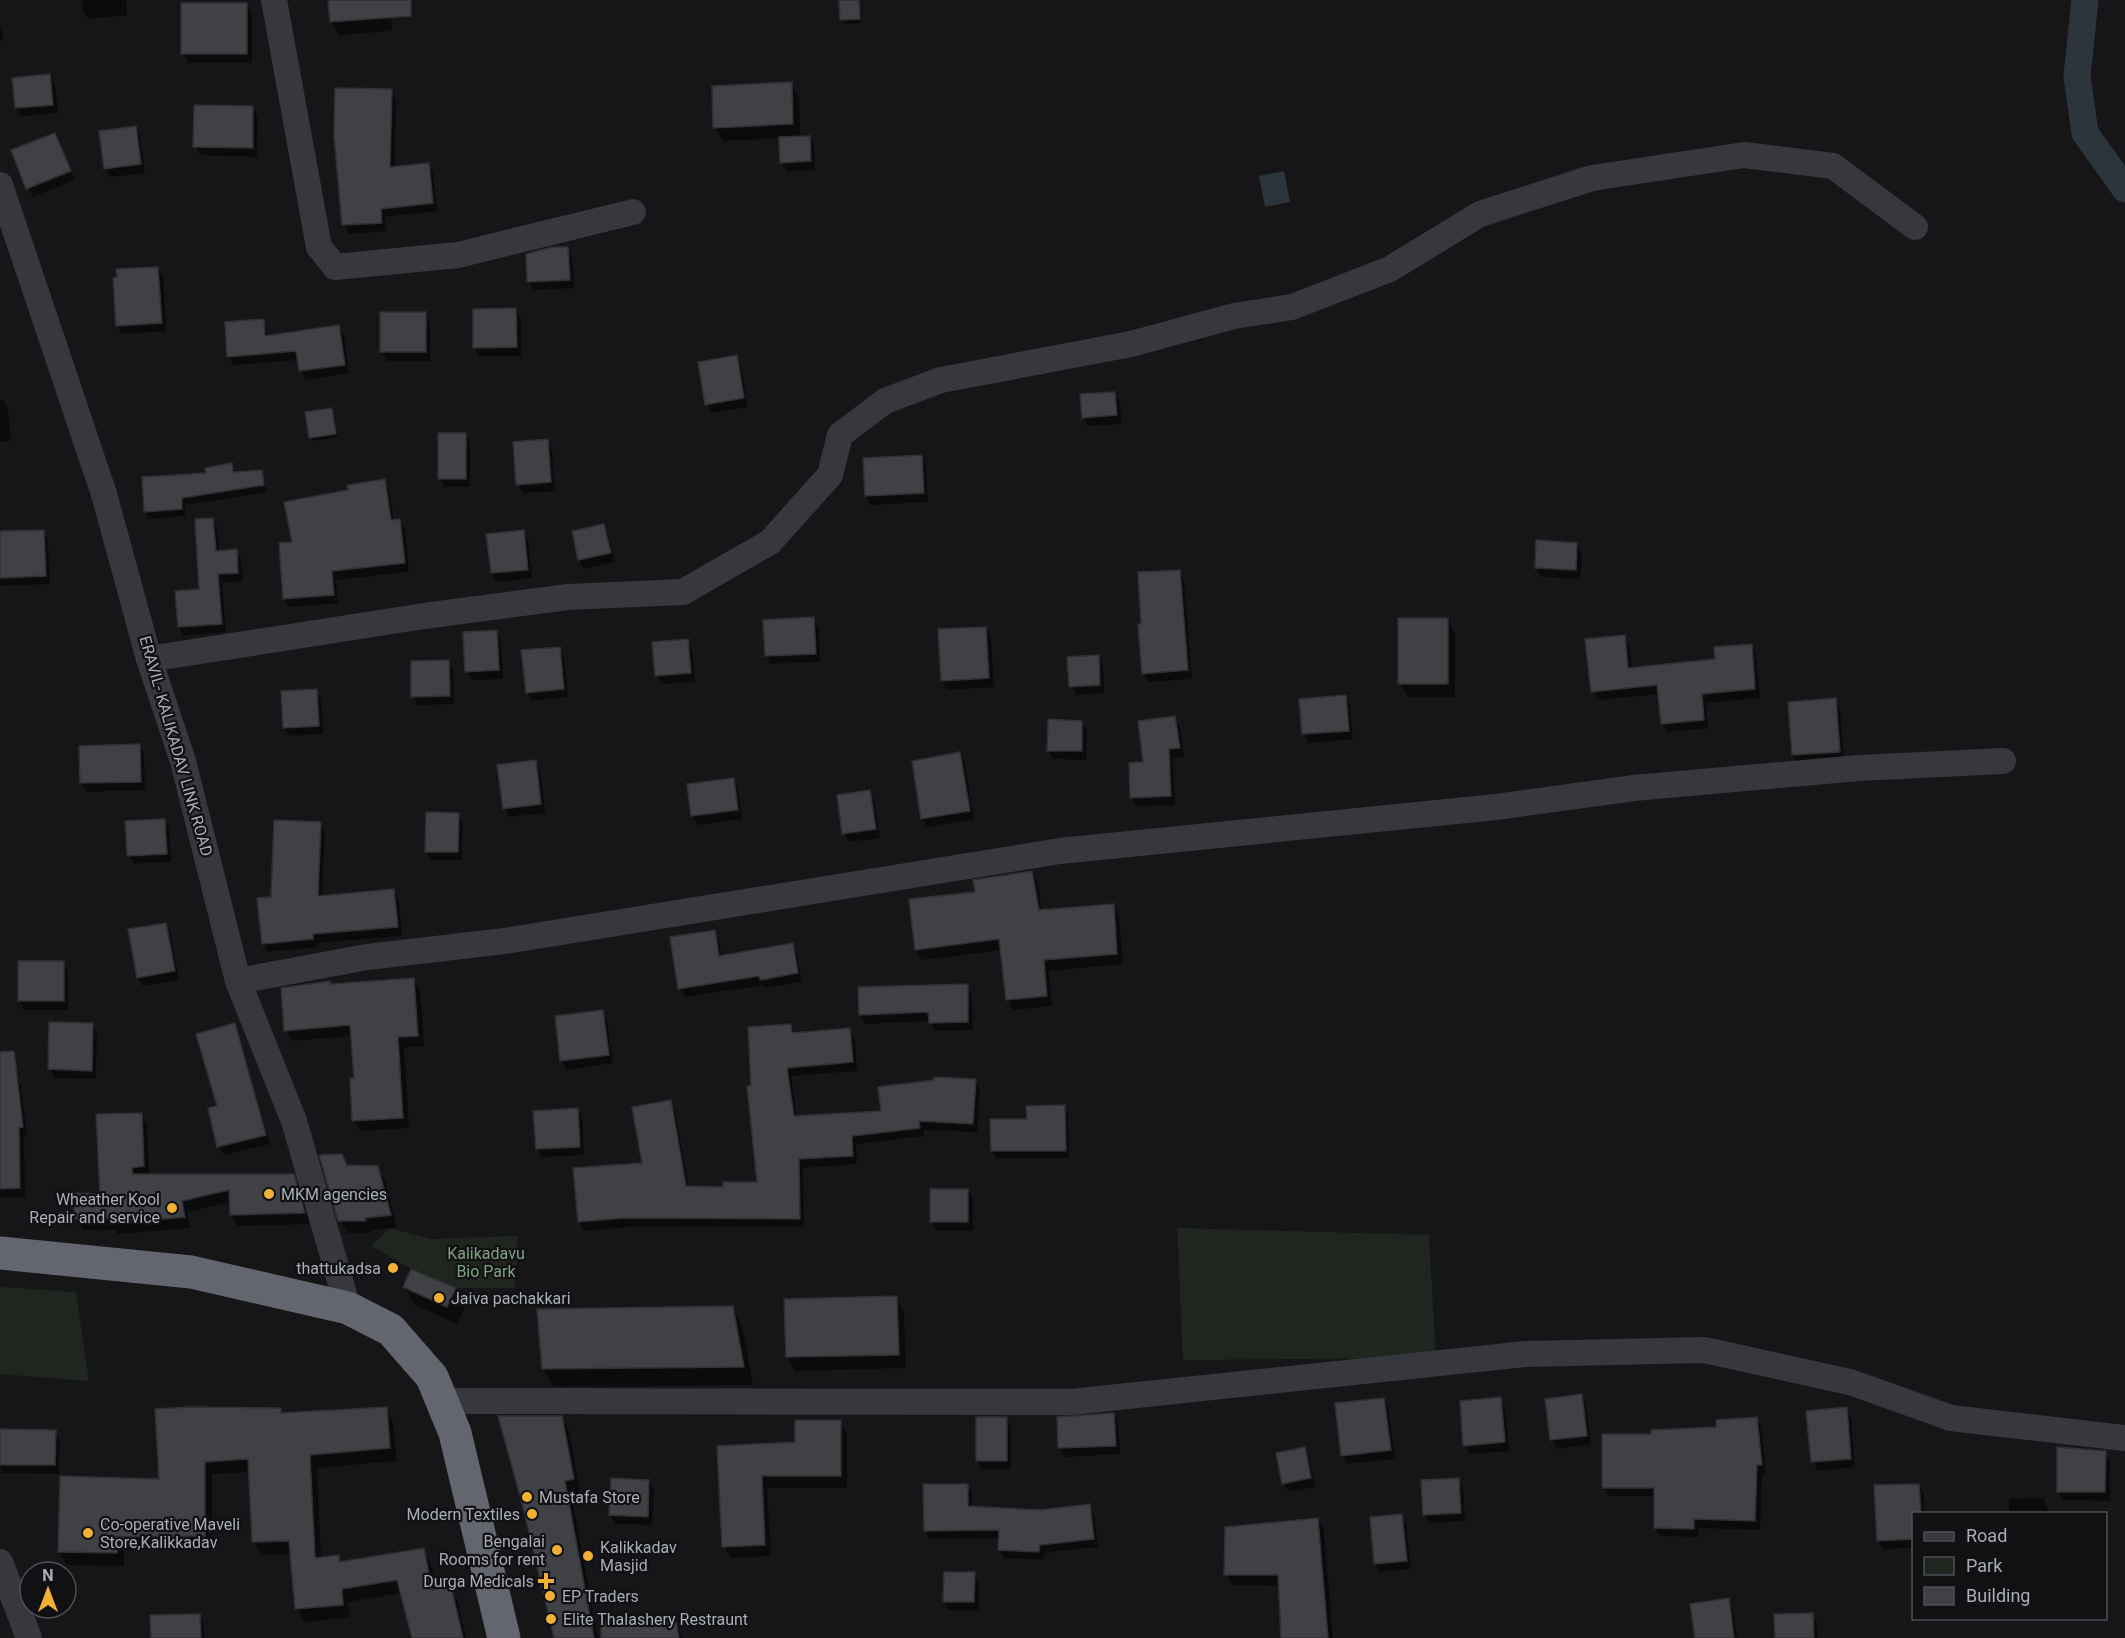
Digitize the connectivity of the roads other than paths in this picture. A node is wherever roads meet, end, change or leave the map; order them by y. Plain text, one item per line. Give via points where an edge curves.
1 (274, 0) edge
2 (0, 185) edge
3 (633, 212) dead end
4 (1915, 227) dead end
5 (149, 659) junction
6 (2002, 761) dead end
7 (238, 981) junction
8 (0, 1253) edge
9 (348, 1308) junction
10 (444, 1401) junction
11 (2125, 1438) edge
12 (0, 1562) edge
13 (29, 1638) edge
14 (504, 1638) edge

1 - 3 street via 319,247 335,267 458,255
2 - 5 street, ERAVIL- KALIKADAV LINK ROAD via 104,494
4 - 5 street via 1833,166 1744,155 1592,178 1480,214 1390,269 1292,308 1234,316 1131,344 942,380 885,401 840,435 830,475 770,542 683,592 557,598
5 - 7 street, ERAVIL- KALIKADAV LINK ROAD via 183,761
6 - 7 street via 1859,768 1634,788 1496,807 1060,851 505,941 367,957
7 - 9 street, ERAVIL- KALIKADAV LINK ROAD via 294,1121
8 - 9 highway via 191,1272
9 - 10 highway via 391,1330 432,1377
10 - 11 street via 1071,1402 1526,1354 1704,1350 1850,1382 1951,1418
10 - 14 highway
12 - 13 street

